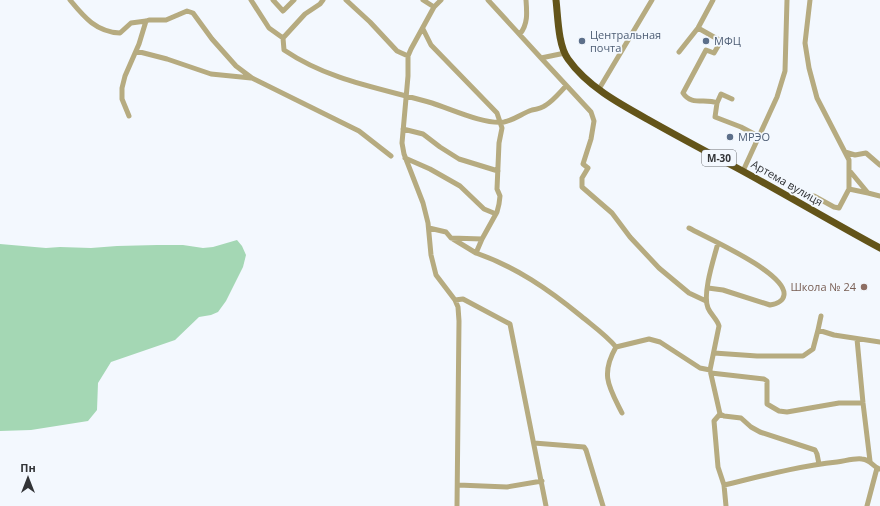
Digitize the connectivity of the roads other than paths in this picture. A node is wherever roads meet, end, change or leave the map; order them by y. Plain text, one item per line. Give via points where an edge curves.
1 (70, 0) edge
2 (251, 0) edge
3 (273, 0) edge
4 (294, 0) edge
5 (322, 0) edge
6 (346, 0) edge
7 (423, 0) edge
8 (441, 0) edge
9 (488, 0) edge
10 (526, 0) edge
11 (556, 0) edge
12 (712, 0) edge
13 (787, 0) edge
14 (810, 0) edge
15 (650, 1) edge
16 (434, 7) junction
17 (146, 21) junction
18 (698, 28) junction
19 (423, 29) junction
20 (520, 34) junction
21 (283, 38) junction
22 (136, 51) junction
23 (679, 52) dead end
24 (566, 55) junction
25 (408, 56) junction
26 (541, 58) junction
27 (252, 78) junction
28 (566, 86) junction
29 (599, 90) junction
30 (406, 96) junction
31 (732, 99) dead end
32 (717, 103) junction
33 (129, 116) dead end
34 (500, 122) junction
35 (403, 129) junction
36 (758, 136) junction
37 (845, 152) junction
38 (390, 156) dead end
39 (405, 158) junction
40 (880, 165) edge
41 (849, 170) junction
42 (498, 171) junction
43 (743, 171) junction
44 (849, 189) junction
45 (868, 193) junction
46 (814, 196) dead end
47 (880, 196) edge
48 (496, 214) junction
49 (429, 228) junction
50 (689, 228) dead end
51 (451, 238) junction
52 (482, 239) junction
53 (718, 244) junction
54 (880, 248) edge
55 (476, 253) junction
56 (708, 288) junction
57 (455, 300) junction
58 (706, 301) junction
59 (821, 316) dead end
60 (818, 330) junction
61 (857, 339) junction
62 (880, 342) edge
63 (616, 347) junction
64 (714, 353) junction
65 (711, 372) junction
66 (863, 403) junction
67 (622, 413) dead end
68 (720, 414) junction
69 (534, 443) junction
70 (870, 461) junction
71 (819, 464) junction
72 (878, 469) edge
73 (542, 480) junction
74 (458, 485) junction
75 (724, 485) junction
76 (457, 506) edge
77 (546, 506) edge
78 (603, 506) edge
79 (726, 506) edge
80 (867, 506) edge

1 - 17 street via 97,28 109,33 120,33 131,23
2 - 21 street via 268,28
3 - 4 street via 283,11
5 - 21 street
6 - 25 street via 398,51
7 - 16 street
8 - 16 street
9 - 20 street
10 - 20 street via 527,19
11 - 24 highway, М-30
12 - 18 street
13 - 36 street via 784,78
14 - 37 street via 805,43 809,68 817,98
15 - 29 street
16 - 19 street
17 - 22 street
17 - 27 street via 166,20 187,11 193,13 236,66
18 - 23 street
18 - 32 street via 721,41 714,53 706,50 683,93 694,101 709,100
19 - 25 street
19 - 34 street via 431,45 497,113
20 - 26 street
21 - 30 street via 284,50 301,62 358,84
22 - 27 street via 211,74
22 - 33 street via 122,88 122,99
24 - 26 street
24 - 29 highway, Артема вулиця / М-30
25 - 30 street
26 - 28 street
27 - 38 street via 359,131
28 - 34 street via 540,109
28 - 58 street via 591,112 594,121 583,164 588,168 582,178 582,186 612,212 654,263 689,293
29 - 43 highway, Артема вулиця / М-30
30 - 34 street via 491,122
30 - 35 street
31 - 32 street via 721,94
32 - 36 street via 715,117
34 - 42 street via 502,128
35 - 39 street via 402,144
35 - 42 street via 424,134 440,148 459,159
36 - 43 street
37 - 40 street via 855,155 866,154
37 - 41 street via 849,160
39 - 48 street via 456,184 484,209
39 - 49 street via 423,203
41 - 44 street
41 - 45 street
42 - 48 street via 500,196
43 - 54 highway, Артема вулиця / М-30
44 - 45 street
44 - 46 street via 839,208
45 - 47 street
48 - 52 street
49 - 51 street via 446,232
49 - 57 street via 436,275
50 - 53 street
51 - 52 street
51 - 55 street
52 - 55 street
53 - 56 street
53 - 56 street via 762,268 783,287 784,294 782,300 770,305 724,290
55 - 63 street via 533,280 559,298
56 - 58 street
57 - 69 street via 463,299 510,324
57 - 74 street via 459,321
58 - 64 street via 708,309 720,326
59 - 60 street
60 - 61 street
60 - 64 street via 813,349 803,356
61 - 62 street
61 - 66 street
63 - 65 street via 649,339 660,342 700,368
63 - 67 street via 607,363 607,377 609,388
64 - 65 street
65 - 66 street via 764,379 767,381 768,404 779,411 787,412 839,403
65 - 68 street
66 - 70 street
68 - 71 street via 741,418 760,432 815,450
68 - 75 street via 714,421 714,430 718,467
69 - 73 street
69 - 78 street via 584,447
70 - 71 street via 862,459
70 - 72 street
71 - 75 street
72 - 80 street
73 - 74 street via 508,487
73 - 77 street
74 - 76 street
75 - 79 street

